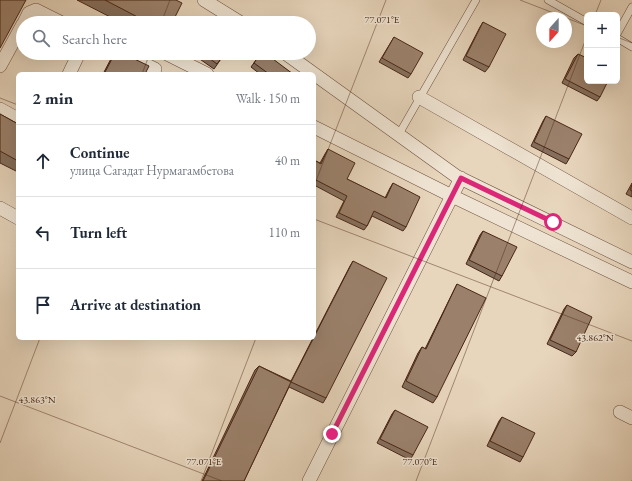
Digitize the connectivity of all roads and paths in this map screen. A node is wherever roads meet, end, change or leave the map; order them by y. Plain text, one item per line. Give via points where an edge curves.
1 (204, 0) edge
2 (476, 0) edge
3 (548, 0) edge
4 (632, 7) edge
5 (27, 16) edge
6 (48, 16) edge
7 (230, 16) edge
8 (584, 20) edge
9 (620, 29) edge
10 (16, 37) edge
11 (620, 40) edge
12 (632, 47) edge
13 (76, 60) edge
14 (134, 60) edge
15 (160, 60) edge
16 (178, 60) edge
17 (295, 60) edge
18 (0, 66) edge
19 (154, 71) edge
20 (70, 72) edge
21 (203, 72) edge
22 (312, 72) edge
23 (316, 75) edge
24 (419, 97) junction
25 (0, 109) edge
26 (16, 118) edge
27 (316, 128) edge
28 (399, 134) junction
29 (461, 178) junction
30 (452, 196) junction
31 (0, 208) edge
32 (16, 217) edge
33 (632, 218) edge
34 (632, 262) edge
35 (632, 282) edge
36 (620, 412) dead end
37 (632, 418) edge
38 (309, 481) edge

1 - 7 street
2 - 24 lane
3 - 8 lane
4 - 9 lane
5 - 6 street via 36,10
10 - 18 street
11 - 12 lane
13 - 20 street
14 - 19 street
15 - 19 street
16 - 21 street
17 - 22 street
23 - 28 street
24 - 28 lane
24 - 33 street
25 - 26 street
27 - 30 street
28 - 29 street
29 - 30 street
29 - 34 street
30 - 35 street
30 - 38 street
31 - 32 street
36 - 37 street

